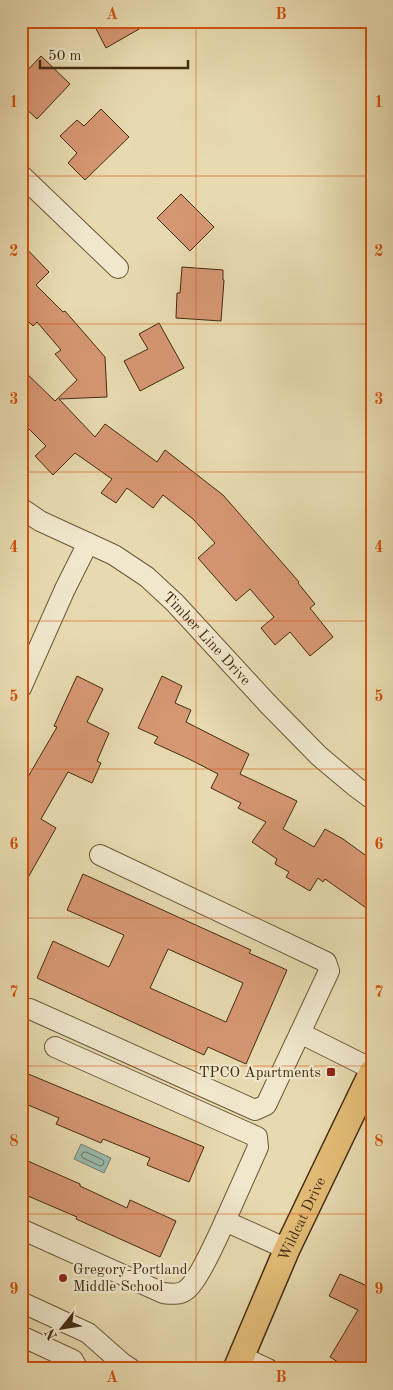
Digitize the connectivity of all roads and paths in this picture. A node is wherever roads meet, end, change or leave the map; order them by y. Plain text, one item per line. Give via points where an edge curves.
1 (21, 175) edge
2 (118, 268) dead end
3 (21, 508) edge
4 (88, 543) junction
5 (21, 688) edge
6 (372, 799) edge
7 (100, 855) dead end
8 (30, 1008) dead end
9 (300, 1033) junction
10 (55, 1047) dead end
11 (372, 1070) edge
12 (225, 1221) junction
13 (21, 1229) edge
14 (287, 1249) junction
15 (21, 1302) edge
16 (21, 1336) edge
17 (239, 1363) edge
18 (78, 1369) edge
19 (131, 1369) edge
20 (268, 1369) edge

1 - 2 street
3 - 4 street, Timber Line Drive via 40,521
4 - 5 street
4 - 6 street, Timber Line Drive via 114,554 147,577 319,756
7 - 9 street via 326,962 329,971
8 - 9 street via 255,1110 266,1105
9 - 11 street
10 - 12 street via 257,1137 258,1147
11 - 14 main road, Wildcat Drive
12 - 13 street via 195,1281 186,1291 176,1294 163,1293
12 - 14 street
14 - 17 main road, Wildcat Drive
15 - 19 street via 88,1333
16 - 18 street via 73,1360
17 - 20 street

